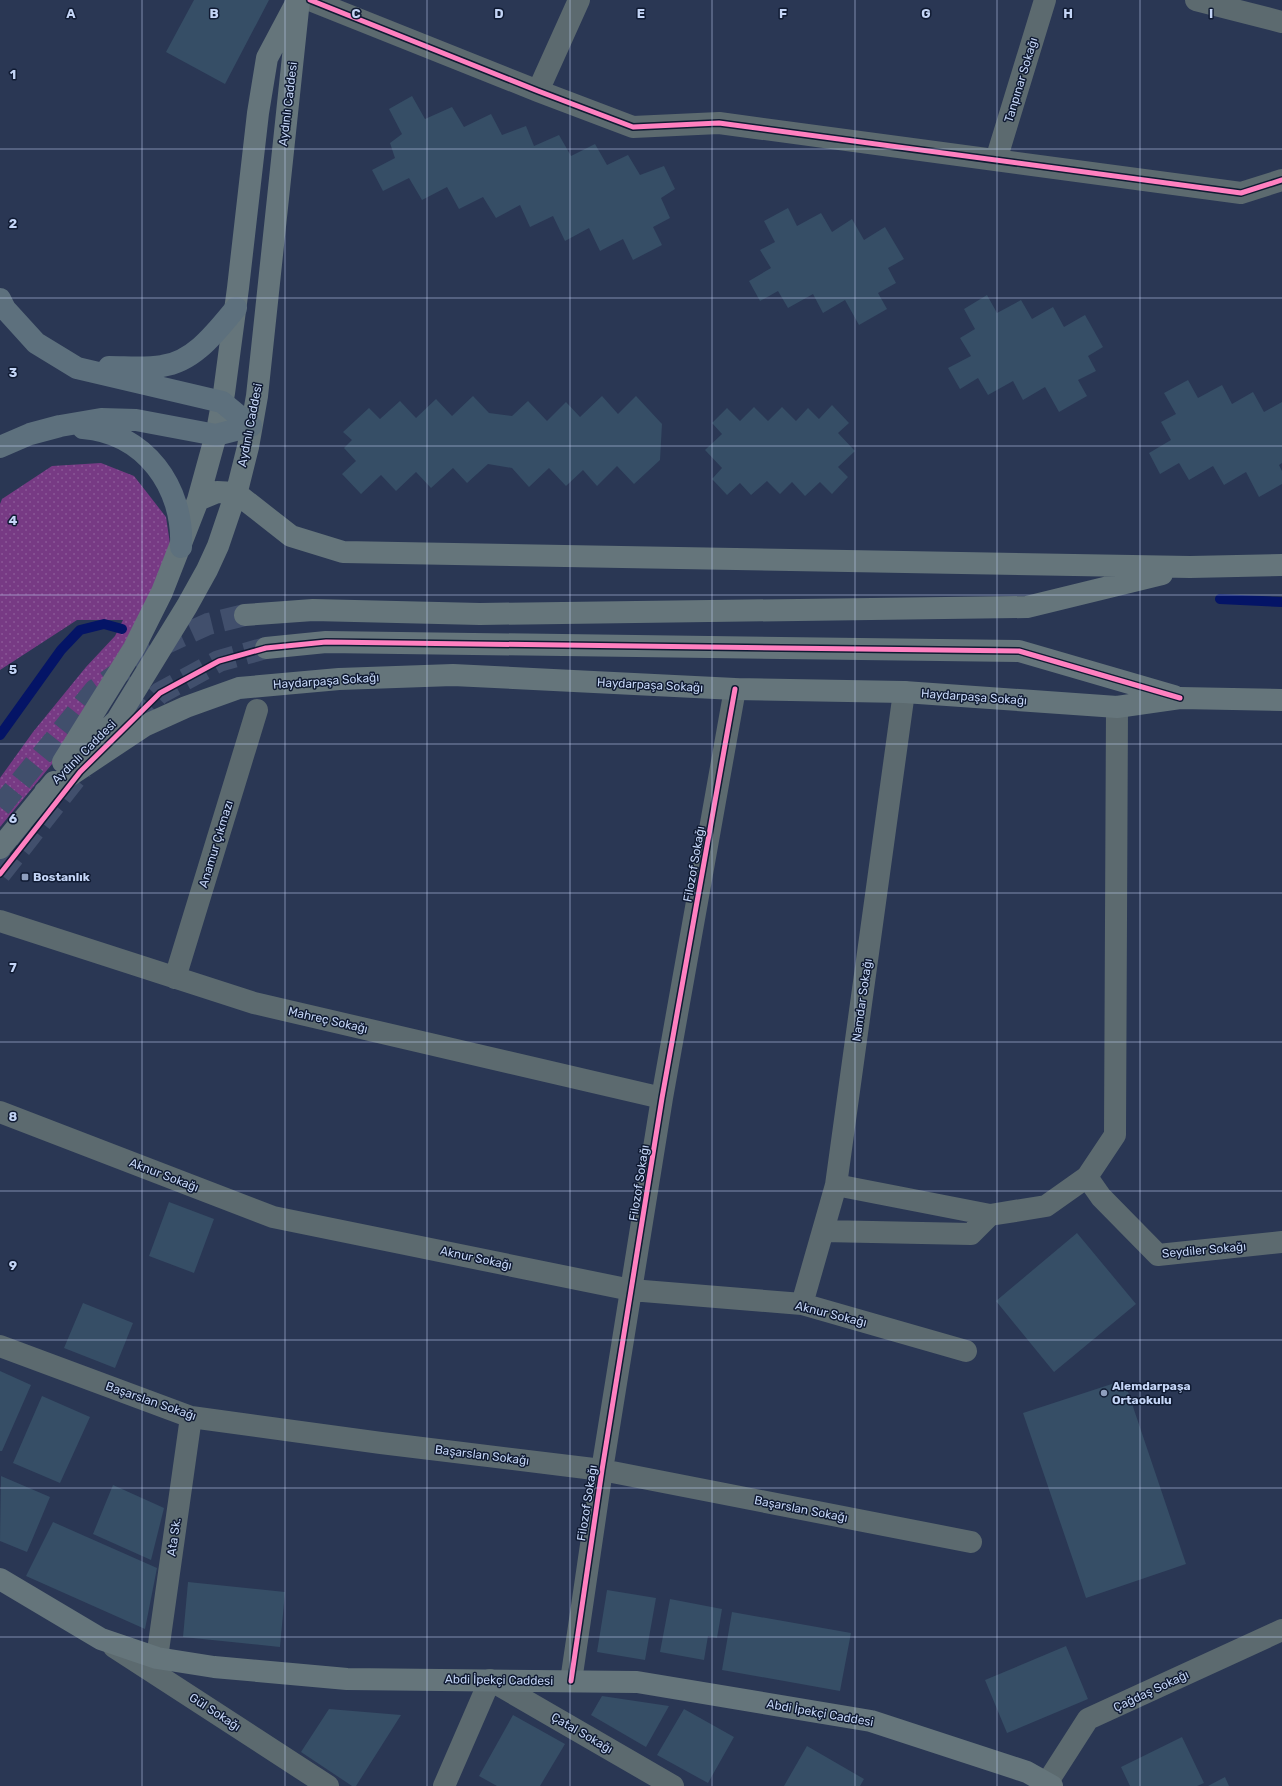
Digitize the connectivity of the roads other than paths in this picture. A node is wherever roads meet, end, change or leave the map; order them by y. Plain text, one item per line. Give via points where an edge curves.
1 (298, 0) edge
2 (310, 0) edge
3 (579, 0) edge
4 (1045, 0) edge
5 (1196, 0) edge
6 (1282, 22) edge
7 (538, 91) junction
8 (996, 160) junction
9 (1281, 177) edge
10 (0, 299) edge
11 (236, 308) junction
12 (77, 368) junction
13 (222, 402) junction
14 (60, 426) junction
15 (251, 426) junction
16 (216, 435) junction
17 (0, 447) edge
18 (236, 493) junction
19 (198, 500) junction
20 (181, 547) junction
21 (1282, 565) edge
22 (1190, 567) junction
23 (245, 615) tunnel mouth
24 (266, 648) tunnel mouth
25 (735, 689) junction
26 (904, 692) junction
27 (1180, 698) junction
28 (1282, 700) edge
29 (1282, 705) edge
30 (1117, 707) junction
31 (256, 710) dead end
32 (45, 792) junction
33 (0, 848) edge
34 (0, 921) edge
35 (175, 978) junction
36 (662, 1098) junction
37 (0, 1112) edge
38 (1087, 1177) junction
39 (836, 1185) junction
40 (990, 1215) junction
41 (823, 1231) junction
42 (1282, 1242) edge
43 (632, 1290) junction
44 (802, 1304) junction
45 (0, 1346) edge
46 (966, 1351) dead end
47 (191, 1417) junction
48 (602, 1470) junction
49 (971, 1542) dead end
50 (0, 1579) edge
51 (1282, 1630) edge
52 (101, 1639) junction
53 (157, 1658) junction
54 (490, 1680) junction
55 (571, 1681) junction
56 (1050, 1784) edge
57 (328, 1786) edge
58 (444, 1786) edge
59 (673, 1786) edge

1 - 11 street, Aydınlı Caddesi via 267,58 258,113
1 - 15 street, Aydınlı Caddesi via 263,345
2 - 7 street
3 - 7 street
4 - 8 street, Tanpınar Sokağı
5 - 6 street
7 - 8 street via 633,127 719,123
8 - 9 street via 1241,192
10 - 12 highway via 36,343
11 - 12 highway via 212,337 183,359 162,366
11 - 13 street, Aydınlı Caddesi
12 - 13 highway
13 - 15 highway
13 - 16 street, Aydınlı Caddesi
14 - 16 highway via 81,421 118,418
14 - 17 highway via 30,434
14 - 20 highway via 105,431 131,444 146,456 165,479 178,507
15 - 16 highway
15 - 18 street, Aydınlı Caddesi
16 - 19 street, Aydınlı Caddesi
18 - 19 street via 217,492
18 - 22 street via 291,536 343,552
18 - 32 street, Aydınlı Caddesi via 207,570 117,720
19 - 20 street, Aydınlı Caddesi
20 - 32 street, Aydınlı Caddesi via 134,648
21 - 22 street
22 - 23 street via 1027,607 480,614 313,610
24 - 27 street via 326,642 1019,650
25 - 26 street, Haydarpaşa Sokağı
25 - 32 street, Haydarpaşa Sokağı via 453,675 339,679 239,688 186,706 144,726
25 - 36 street, Filozof Sokağı
26 - 30 street, Haydarpaşa Sokağı
26 - 39 street, Namdar Sokağı
27 - 28 street, Haydarpaşa Sokağı
27 - 30 street, Haydarpaşa Sokağı
28 - 29 street, Haydarpaşa Sokağı
30 - 38 street via 1115,1135
31 - 35 street, Anamur Çıkmazı
32 - 33 street, Aydınlı Caddesi
34 - 35 street, Mahreç Sokağı
35 - 36 street, Mahreç Sokağı via 254,1003
36 - 43 street, Filozof Sokağı
37 - 43 street, Aknur Sokağı via 273,1217
38 - 40 street via 1046,1206
38 - 42 street, Seydiler Sokağı via 1101,1197 1158,1256
39 - 40 street
39 - 41 street, Namdar Sokağı
40 - 41 street via 971,1234
41 - 44 street, Namdar Sokağı
43 - 44 street, Aknur Sokağı
43 - 48 street, Filozof Sokağı
44 - 46 street, Aknur Sokağı
45 - 47 street, Başarslan Sokağı
47 - 48 street, Başarslan Sokağı
47 - 53 street, Ata Sk.
48 - 49 street, Başarslan Sokağı
48 - 55 street, Filozof Sokağı
50 - 52 street, Abdi İpekçi Caddesi
51 - 56 street, Çağdaş Sokağı via 1088,1719
52 - 53 street, Abdi İpekçi Caddesi
52 - 57 street, Gül Sokağı
53 - 54 street, Abdi İpekçi Caddesi via 214,1667 347,1679
54 - 55 street, Abdi İpekçi Caddesi
54 - 58 street
54 - 59 street, Çatal Sokağı
55 - 56 street, Abdi İpekçi Caddesi via 637,1682 871,1721 1027,1772

